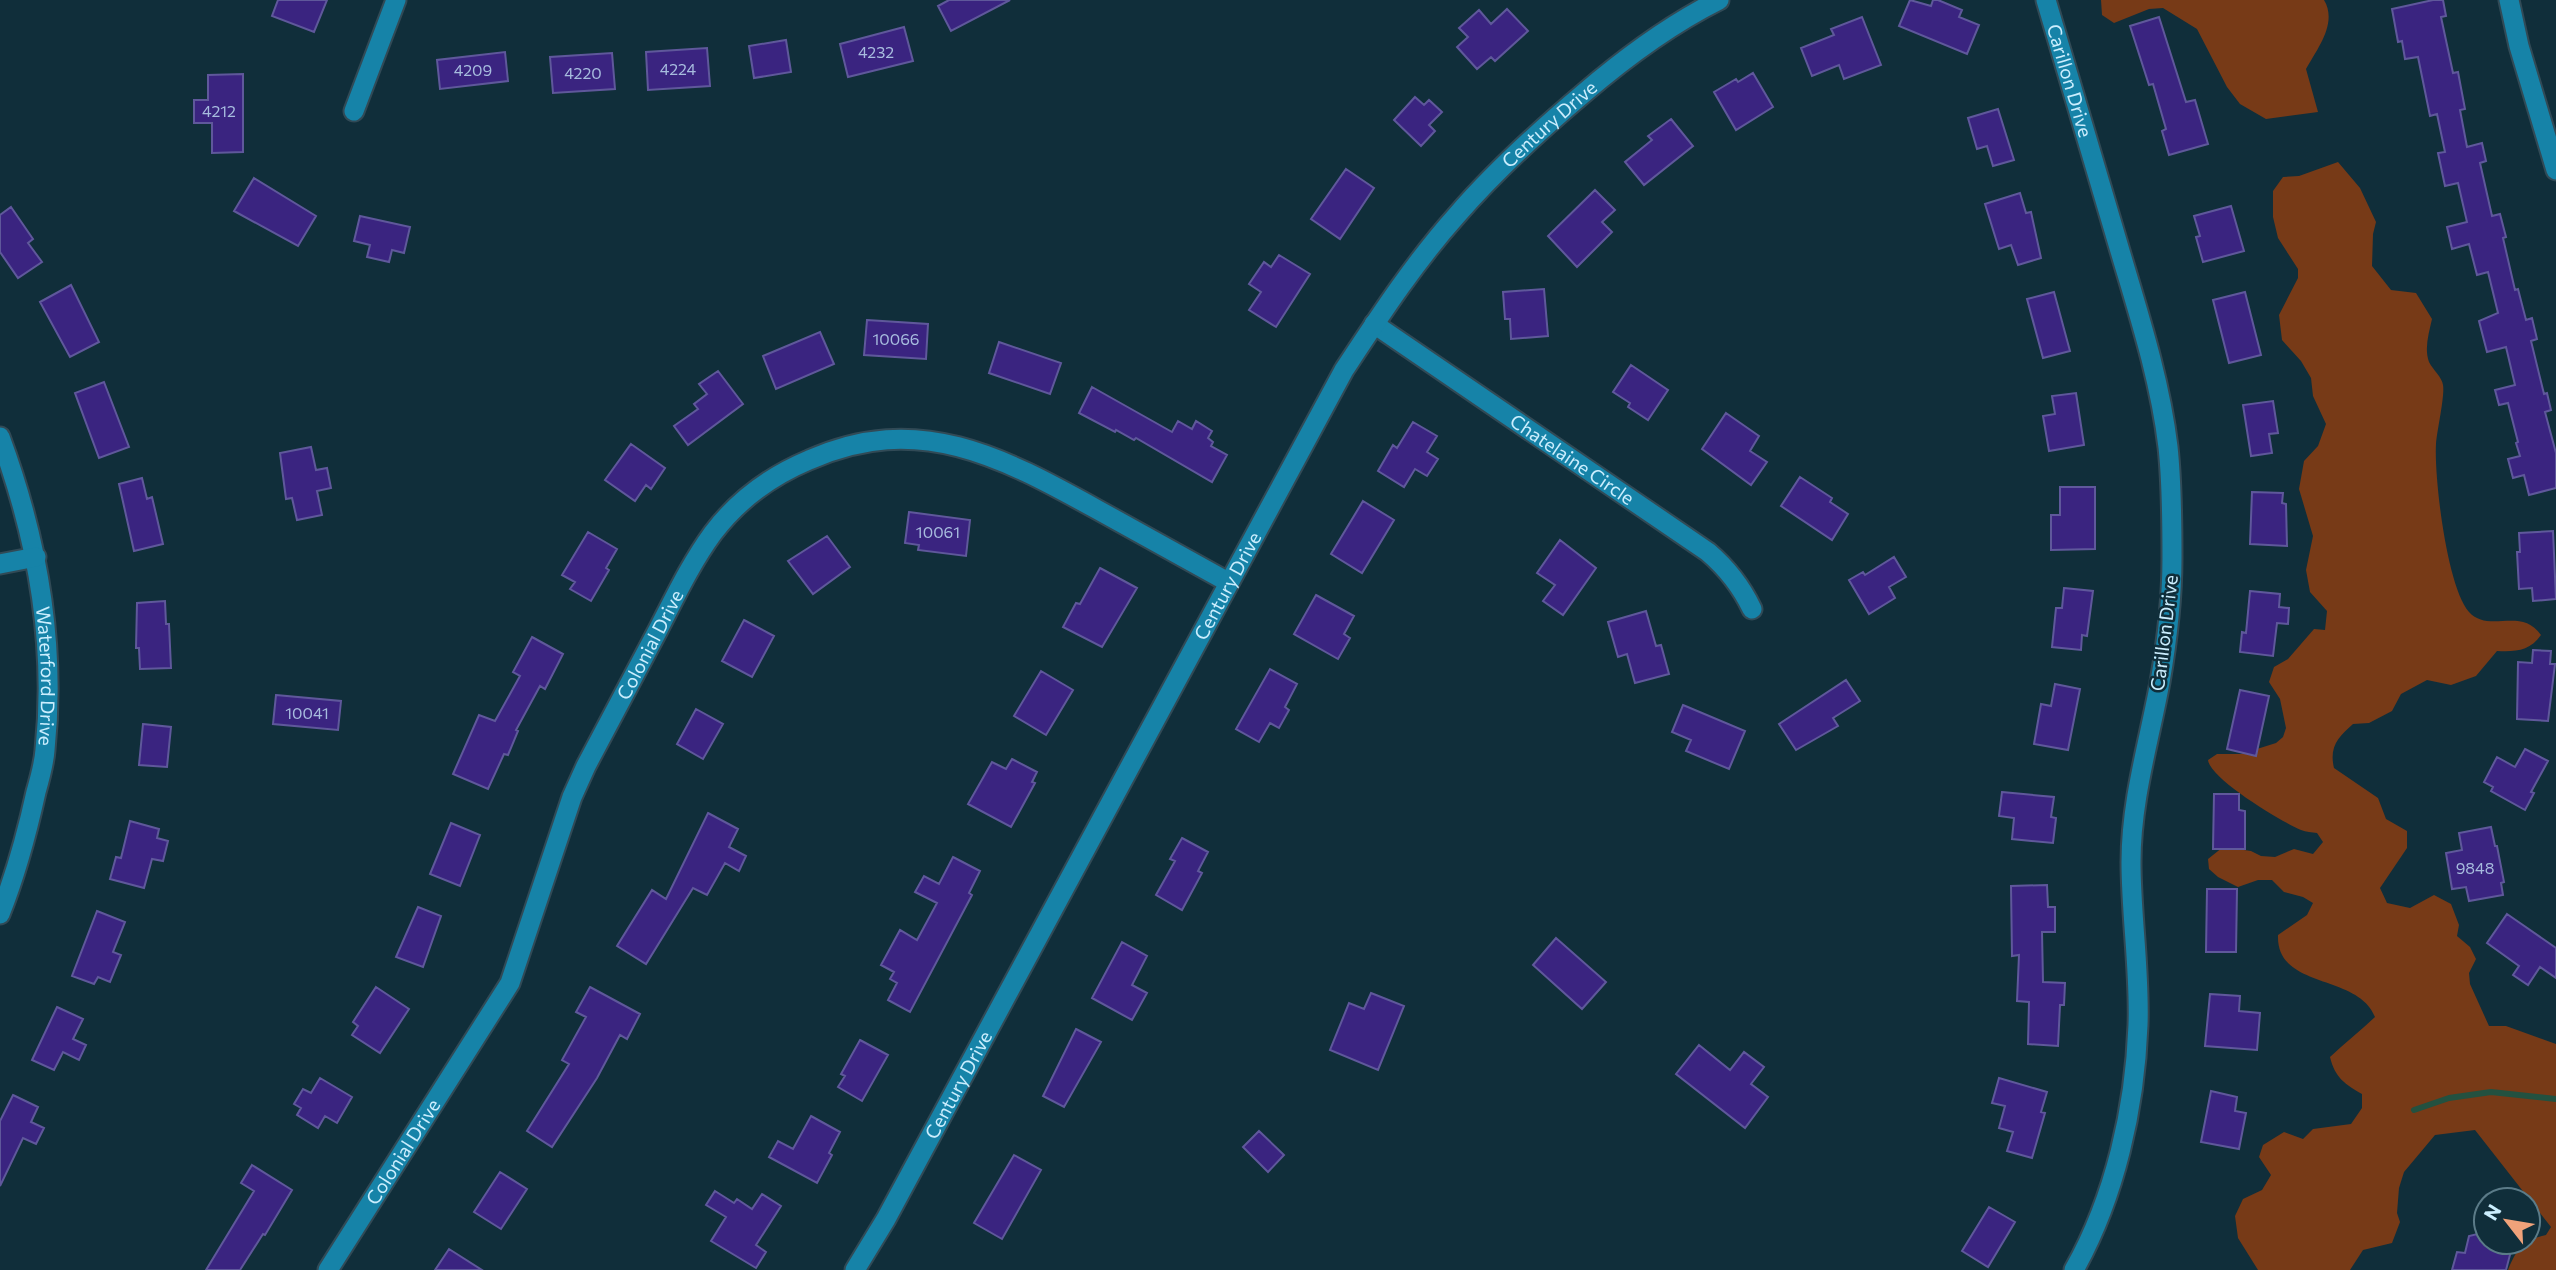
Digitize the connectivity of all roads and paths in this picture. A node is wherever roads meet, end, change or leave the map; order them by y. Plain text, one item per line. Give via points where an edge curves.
1 (396, 0) edge
2 (1719, 0) edge
3 (2046, 0) edge
4 (2509, 0) edge
5 (354, 111) dead end
6 (2556, 170) edge
7 (1374, 324) junction
8 (0, 437) edge
9 (36, 557) junction
10 (0, 564) edge
11 (1228, 582) junction
12 (1752, 609) dead end
13 (0, 914) edge
14 (328, 1270) edge
15 (855, 1270) edge
16 (2074, 1270) edge

1 - 5 street
2 - 7 street, Century Drive via 1684,17 1626,57 1510,160 1449,224
3 - 16 street, Carillon Drive via 2148,345 2168,446 2172,499 2167,626 2134,807 2131,862 2138,1023 2134,1080 2108,1193
4 - 6 street
7 - 11 street, Century Drive via 1343,370
7 - 12 street, Chatelaine Circle via 1708,552 1726,567
8 - 9 street, Waterford Drive
9 - 10 street
9 - 13 street, Waterford Drive via 45,627 45,753 29,825
11 - 14 street, Colonial Drive via 1038,477 958,444 870,440 828,451 785,470 748,495 714,532 687,575 586,766 510,983
11 - 15 street, Century Drive

